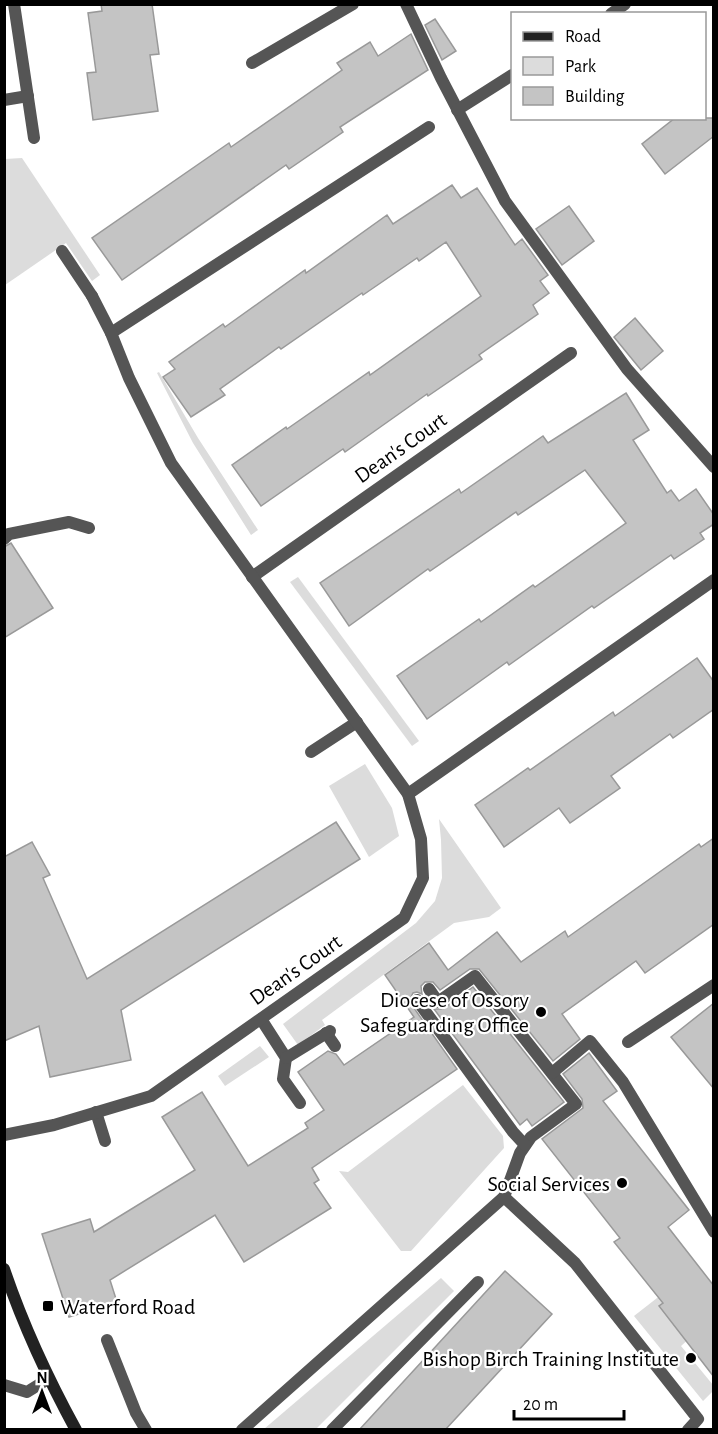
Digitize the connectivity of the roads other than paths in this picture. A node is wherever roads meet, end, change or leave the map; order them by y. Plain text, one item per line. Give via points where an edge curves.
1 (14, 4) edge
2 (353, 4) edge
3 (406, 4) edge
4 (252, 63) dead end
5 (511, 76) edge
6 (28, 96) junction
7 (4, 100) edge
8 (457, 110) junction
9 (429, 127) dead end
10 (34, 138) dead end
11 (62, 251) dead end
12 (111, 333) junction
13 (571, 352) dead end
14 (714, 467) edge
15 (89, 528) dead end
16 (4, 539) edge
17 (252, 577) junction
18 (714, 580) edge
19 (357, 722) junction
20 (311, 752) dead end
21 (408, 794) junction
22 (714, 985) edge
23 (429, 989) dead end
24 (417, 1000) dead end
25 (261, 1019) junction
26 (628, 1042) dead end
27 (335, 1046) dead end
28 (286, 1059) junction
29 (552, 1073) junction
30 (300, 1102) dead end
31 (96, 1112) junction
32 (4, 1135) edge
33 (105, 1140) dead end
34 (525, 1145) junction
35 (504, 1197) junction
36 (714, 1232) edge
37 (4, 1269) edge
38 (478, 1282) dead end
39 (107, 1340) dead end
40 (48, 1379) junction
41 (4, 1385) edge
42 (76, 1430) edge
43 (146, 1430) edge
44 (242, 1430) edge
45 (332, 1430) edge
46 (688, 1430) edge

1 - 6 street
2 - 4 street
3 - 8 street
5 - 8 street
6 - 7 street
6 - 10 street
8 - 14 street via 505,201 627,369
9 - 12 street
11 - 12 street, Dean's Court
12 - 17 street, Dean's Court via 171,463
13 - 17 street, Dean's Court
15 - 16 street via 69,522 9,534
17 - 19 street, Dean's Court
18 - 21 street
19 - 20 street
19 - 21 street, Dean's Court
21 - 25 street, Dean's Court via 421,839 423,878 404,918
22 - 26 street
23 - 29 street via 438,1002 475,976
24 - 34 street
25 - 28 street
25 - 31 street, Dean's Court via 151,1096
27 - 28 street via 328,1032
28 - 30 street via 283,1079
29 - 34 street via 576,1104
29 - 36 street via 590,1041 623,1082
31 - 32 street, Dean's Court
31 - 33 street
34 - 35 street
35 - 44 street
35 - 46 street via 575,1263 698,1419
37 - 40 main road
38 - 45 street
39 - 43 street
40 - 41 street via 27,1392
40 - 42 main road

